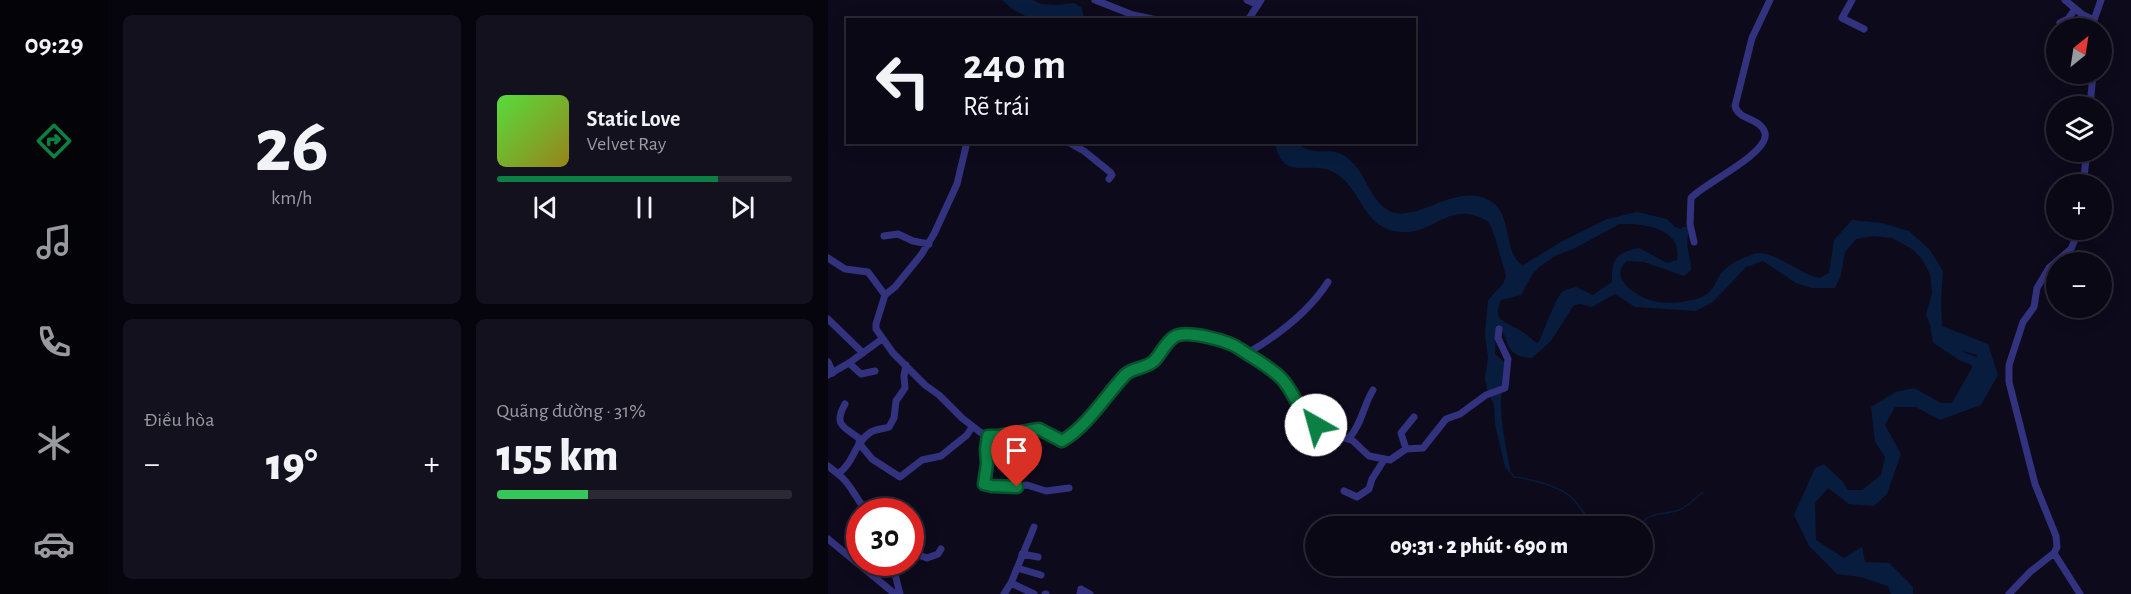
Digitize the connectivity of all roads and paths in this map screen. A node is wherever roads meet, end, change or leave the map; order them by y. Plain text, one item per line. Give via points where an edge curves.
1 (1095, 0) edge
2 (1247, 0) edge
3 (1770, 0) edge
4 (1852, 0) edge
5 (2065, 0) edge
6 (2101, 0) edge
7 (1259, 3) edge
8 (2075, 9) junction
9 (1147, 18) edge
10 (1249, 18) edge
11 (2069, 18) edge
12 (2087, 18) edge
13 (2096, 18) edge
14 (1864, 29) dead end
15 (967, 144) edge
16 (1072, 144) edge
17 (1109, 179) dead end
18 (884, 236) dead end
19 (2075, 240) edge
20 (1694, 242) dead end
21 (929, 244) junction
22 (828, 258) edge
23 (1328, 282) dead end
24 (885, 295) junction
25 (828, 319) edge
26 (1499, 329) dead end
27 (882, 339) junction
28 (863, 353) junction
29 (1246, 354) junction
30 (828, 362) edge
31 (849, 363) junction
32 (906, 365) junction
33 (875, 371) dead end
34 (830, 374) edge
35 (1373, 390) dead end
36 (845, 404) dead end
37 (1414, 417) dead end
38 (972, 428) junction
39 (988, 436) junction
40 (1349, 438) junction
41 (860, 442) junction
42 (1406, 449) junction
43 (1384, 460) junction
44 (832, 471) edge
45 (1069, 488) dead end
46 (1344, 491) dead end
47 (857, 498) edge
48 (1034, 527) dead end
49 (828, 539) edge
50 (941, 549) dead end
51 (2054, 553) junction
52 (1022, 554) junction
53 (924, 557) edge
54 (1038, 557) dead end
55 (1017, 568) junction
56 (1041, 575) dead end
57 (895, 576) edge
58 (1011, 583) junction
59 (898, 594) edge
60 (1004, 594) edge
61 (1034, 594) edge
62 (1080, 594) edge
63 (1090, 594) edge
64 (2009, 594) edge
65 (2080, 594) edge

1 - 9 street
2 - 7 street
3 - 20 street via 1752,38 1735,106 1739,114 1761,126 1765,139 1743,161 1690,198
4 - 14 street via 1842,18
5 - 8 street
6 - 13 street
7 - 10 street
8 - 11 street
8 - 12 street
15 - 21 street via 956,187
16 - 17 street via 1110,172
18 - 21 street via 898,234
19 - 51 street via 2037,288 2034,307 2022,326 2008,374 2035,484 2057,539
21 - 24 street
22 - 24 street via 845,269 868,272
23 - 29 street via 1305,311
24 - 27 street via 876,324
25 - 28 street
26 - 42 street via 1498,339 1508,359 1504,390 1486,395 1443,421 1423,448
27 - 28 street
27 - 32 street
28 - 31 street
29 - 39 street via 1225,341 1179,335 1150,364 1125,375 1062,441 1039,429
29 - 40 street via 1283,380 1310,422
30 - 34 street
31 - 33 street via 861,374
31 - 34 street
32 - 38 street
32 - 41 street via 905,388 896,401 891,425
35 - 40 street via 1360,424
36 - 41 street via 839,421
37 - 42 street via 1401,433
38 - 39 street
38 - 41 street via 941,456 922,460 902,476 872,459
39 - 45 street via 986,486 1027,485 1046,491
40 - 43 street via 1369,456
41 - 44 street via 852,459
42 - 43 street
43 - 46 street via 1365,493 1357,497
44 - 47 street via 848,483
48 - 52 street
49 - 59 street
50 - 53 street via 938,554
51 - 64 street
51 - 65 street
52 - 54 street
52 - 55 street
55 - 56 street
55 - 58 street
57 - 59 street
58 - 60 street
58 - 61 street
62 - 63 street via 1081,589

